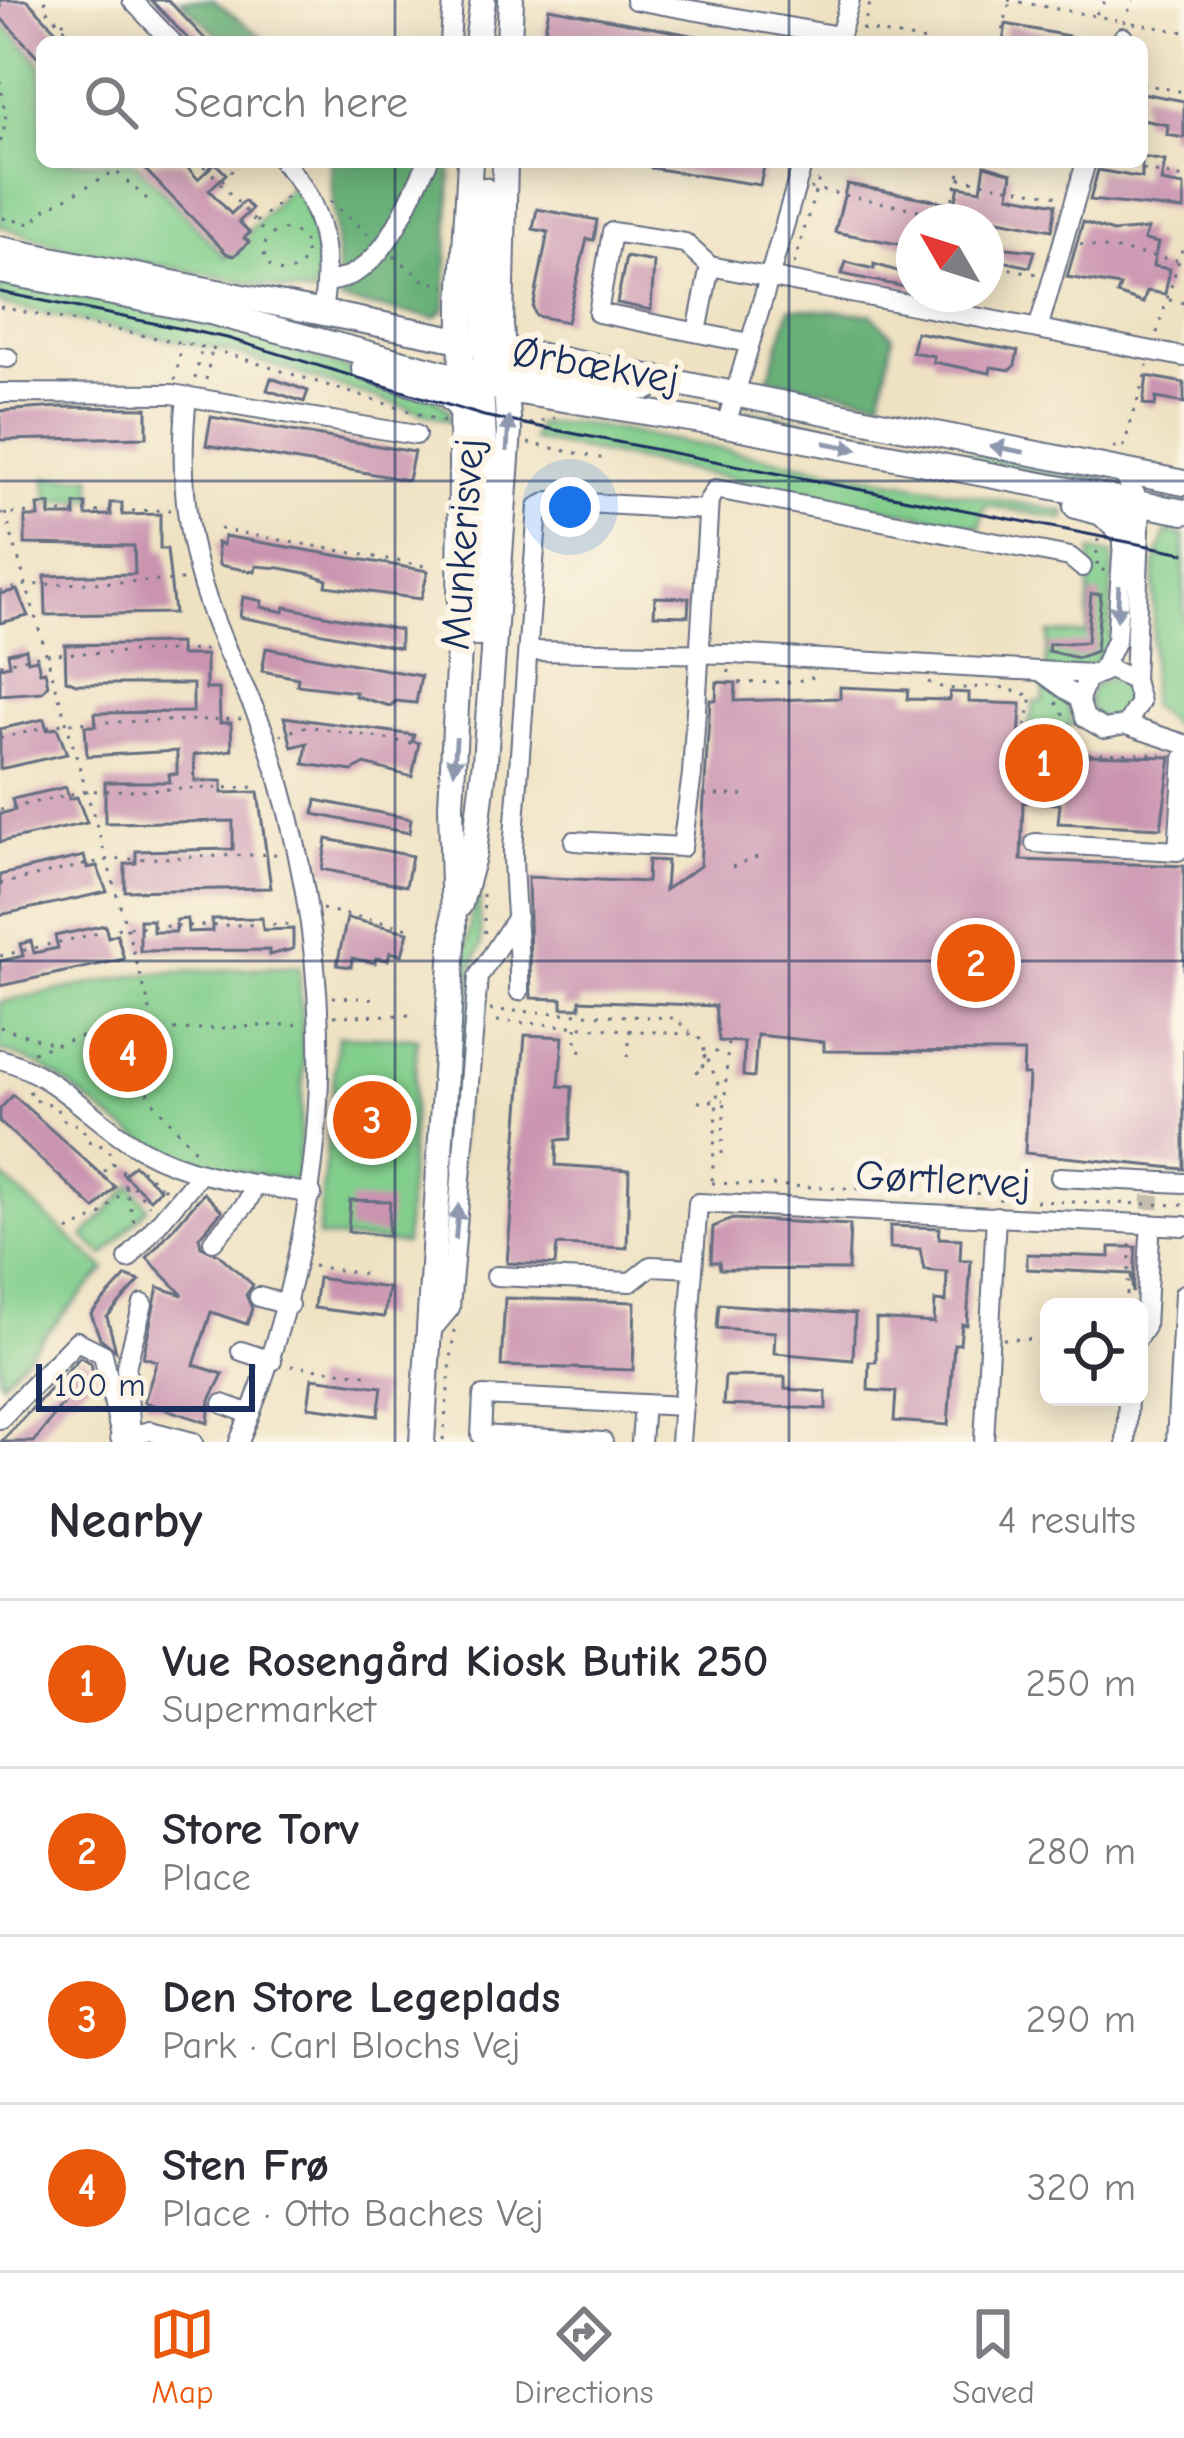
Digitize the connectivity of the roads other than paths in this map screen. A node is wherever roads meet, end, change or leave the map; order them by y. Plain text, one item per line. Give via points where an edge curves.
1 (132, 0) edge
2 (453, 0) edge
3 (483, 0) edge
4 (511, 0) edge
5 (635, 0) edge
6 (850, 0) edge
7 (166, 36) edge
8 (450, 36) edge
9 (478, 36) edge
10 (509, 36) edge
11 (824, 36) edge
12 (846, 36) edge
13 (289, 168) edge
14 (425, 168) edge
15 (470, 168) edge
16 (484, 168) edge
17 (504, 168) edge
18 (804, 168) edge
19 (1084, 168) edge
20 (2, 238) edge
21 (710, 266) junction
22 (0, 271) edge
23 (779, 279) junction
24 (326, 282) junction
25 (210, 311) junction
26 (318, 325) junction
27 (1038, 329) junction
28 (697, 332) junction
29 (749, 343) junction
30 (1184, 357) edge
31 (485, 361) junction
32 (0, 393) edge
33 (734, 395) junction
34 (187, 397) junction
35 (465, 420) junction
36 (726, 425) junction
37 (416, 435) dead end
38 (1002, 476) junction
39 (1128, 483) junction
40 (1184, 483) edge
41 (1184, 497) edge
42 (708, 509) junction
43 (1184, 512) edge
44 (1123, 532) junction
45 (1082, 567) dead end
46 (529, 651) junction
47 (698, 655) junction
48 (1039, 670) junction
49 (1097, 672) junction
50 (1134, 680) junction
51 (1079, 699) junction
52 (1132, 717) junction
53 (1182, 750) edge
54 (574, 841) dead end
55 (1035, 843) dead end
56 (519, 909) junction
57 (454, 929) junction
58 (518, 991) dead end
59 (4, 1060) edge
60 (201, 1172) junction
61 (1060, 1178) dead end
62 (1184, 1183) edge
63 (256, 1184) junction
64 (312, 1193) junction
65 (1000, 1209) junction
66 (1184, 1226) edge
67 (1141, 1237) tunnel mouth
68 (213, 1240) dead end
69 (134, 1252) road end
70 (692, 1268) junction
71 (496, 1276) dead end
72 (1184, 1294) edge
73 (259, 1297) dead end
74 (1144, 1298) edge
75 (143, 1304) dead end
76 (289, 1305) junction
77 (430, 1332) junction
78 (241, 1351) dead end
79 (272, 1362) junction
80 (223, 1404) dead end
81 (644, 1404) junction
82 (683, 1406) junction
83 (1128, 1406) edge
84 (250, 1414) junction
85 (0, 1419) edge
86 (121, 1438) edge
87 (477, 1438) edge
88 (193, 1442) edge
89 (238, 1442) edge
90 (422, 1442) edge
91 (603, 1442) edge
92 (641, 1442) edge
93 (680, 1442) edge
94 (984, 1442) edge
95 (1126, 1442) edge
96 (1176, 1442) edge

1 - 7 street
2 - 8 street
3 - 9 main road
4 - 10 main road
5 - 11 street
6 - 12 street
13 - 24 street via 312,193
14 - 24 street via 367,269
15 - 31 main road, Munkerisvej
16 - 31 main road
17 - 31 main road, Munkerisvej
18 - 23 street via 806,188
19 - 27 street
20 - 26 main road, Ørbækvej
21 - 23 street
21 - 28 street
21 - 28 street via 685,243 613,232 598,313
22 - 25 main road, Ørbækvej
23 - 27 street
23 - 29 street
24 - 26 street
25 - 26 main road, Ørbækvej
25 - 35 main road via 436,390 458,401
26 - 31 main road, Ørbækvej
26 - 31 main road, Ørbækvej
27 - 30 street
28 - 29 street
29 - 33 street
31 - 33 main road, Ørbækvej via 614,389 674,385
31 - 33 main road via 508,338 690,377
31 - 35 main road, Munkerisvej
31 - 36 main road, Ørbækvej
57 -> 31 main road, Munkerisvej via 474,853 509,431
32 - 34 street
33 - 36 street
39 -> 33 main road, Ørbækvej
34 - 37 street
34 - 64 street via 184,510 199,579 259,718 310,915 320,1006
35 -> 57 main road, Munkerisvej
36 -> 38 main road, Ørbækvej
38 - 39 main road, Ørbækvej
38 - 44 main road via 1036,495 1102,513
39 - 40 main road, Ørbækvej
39 - 41 main road
39 - 43 main road, Ørbækvej
39 - 44 street
39 - 50 street
42 - 45 street via 711,494 730,488 1070,557
42 - 46 street via 542,502
42 - 47 street
44 -> 49 street via 1116,640
46 - 47 street
46 - 56 street
47 - 48 street
47 - 54 street via 682,847
48 - 49 street
48 - 51 street
49 - 50 street via 1116,669
49 - 51 street
50 - 52 street
51 - 52 street via 1097,727
52 - 53 street
53 - 55 street via 1178,850
56 - 58 street
77 -> 56 street via 450,1308 478,977
57 - 77 main road, Munkerisvej
59 - 60 street via 58,1083 145,1151
60 - 63 street
60 - 69 street
61 - 62 street via 1151,1188
63 - 64 street
63 - 68 street
64 - 76 street
65 - 66 street, Gørtlervej
65 - 70 street, Gørtlervej via 698,1204
65 - 94 street
67 - 74 street
70 - 71 street via 651,1267 631,1282
70 - 82 street
72 - 96 street
73 - 76 street
75 - 86 street via 126,1367
76 - 79 street
77 - 90 main road, Munkerisvej
78 - 79 street
79 - 84 street
80 - 84 street
81 - 82 street
81 - 87 street via 483,1396
81 - 92 street
82 - 93 street
83 - 95 street
84 - 89 street
85 - 86 street via 77,1342 103,1354
86 - 88 street via 150,1431
87 - 91 street

